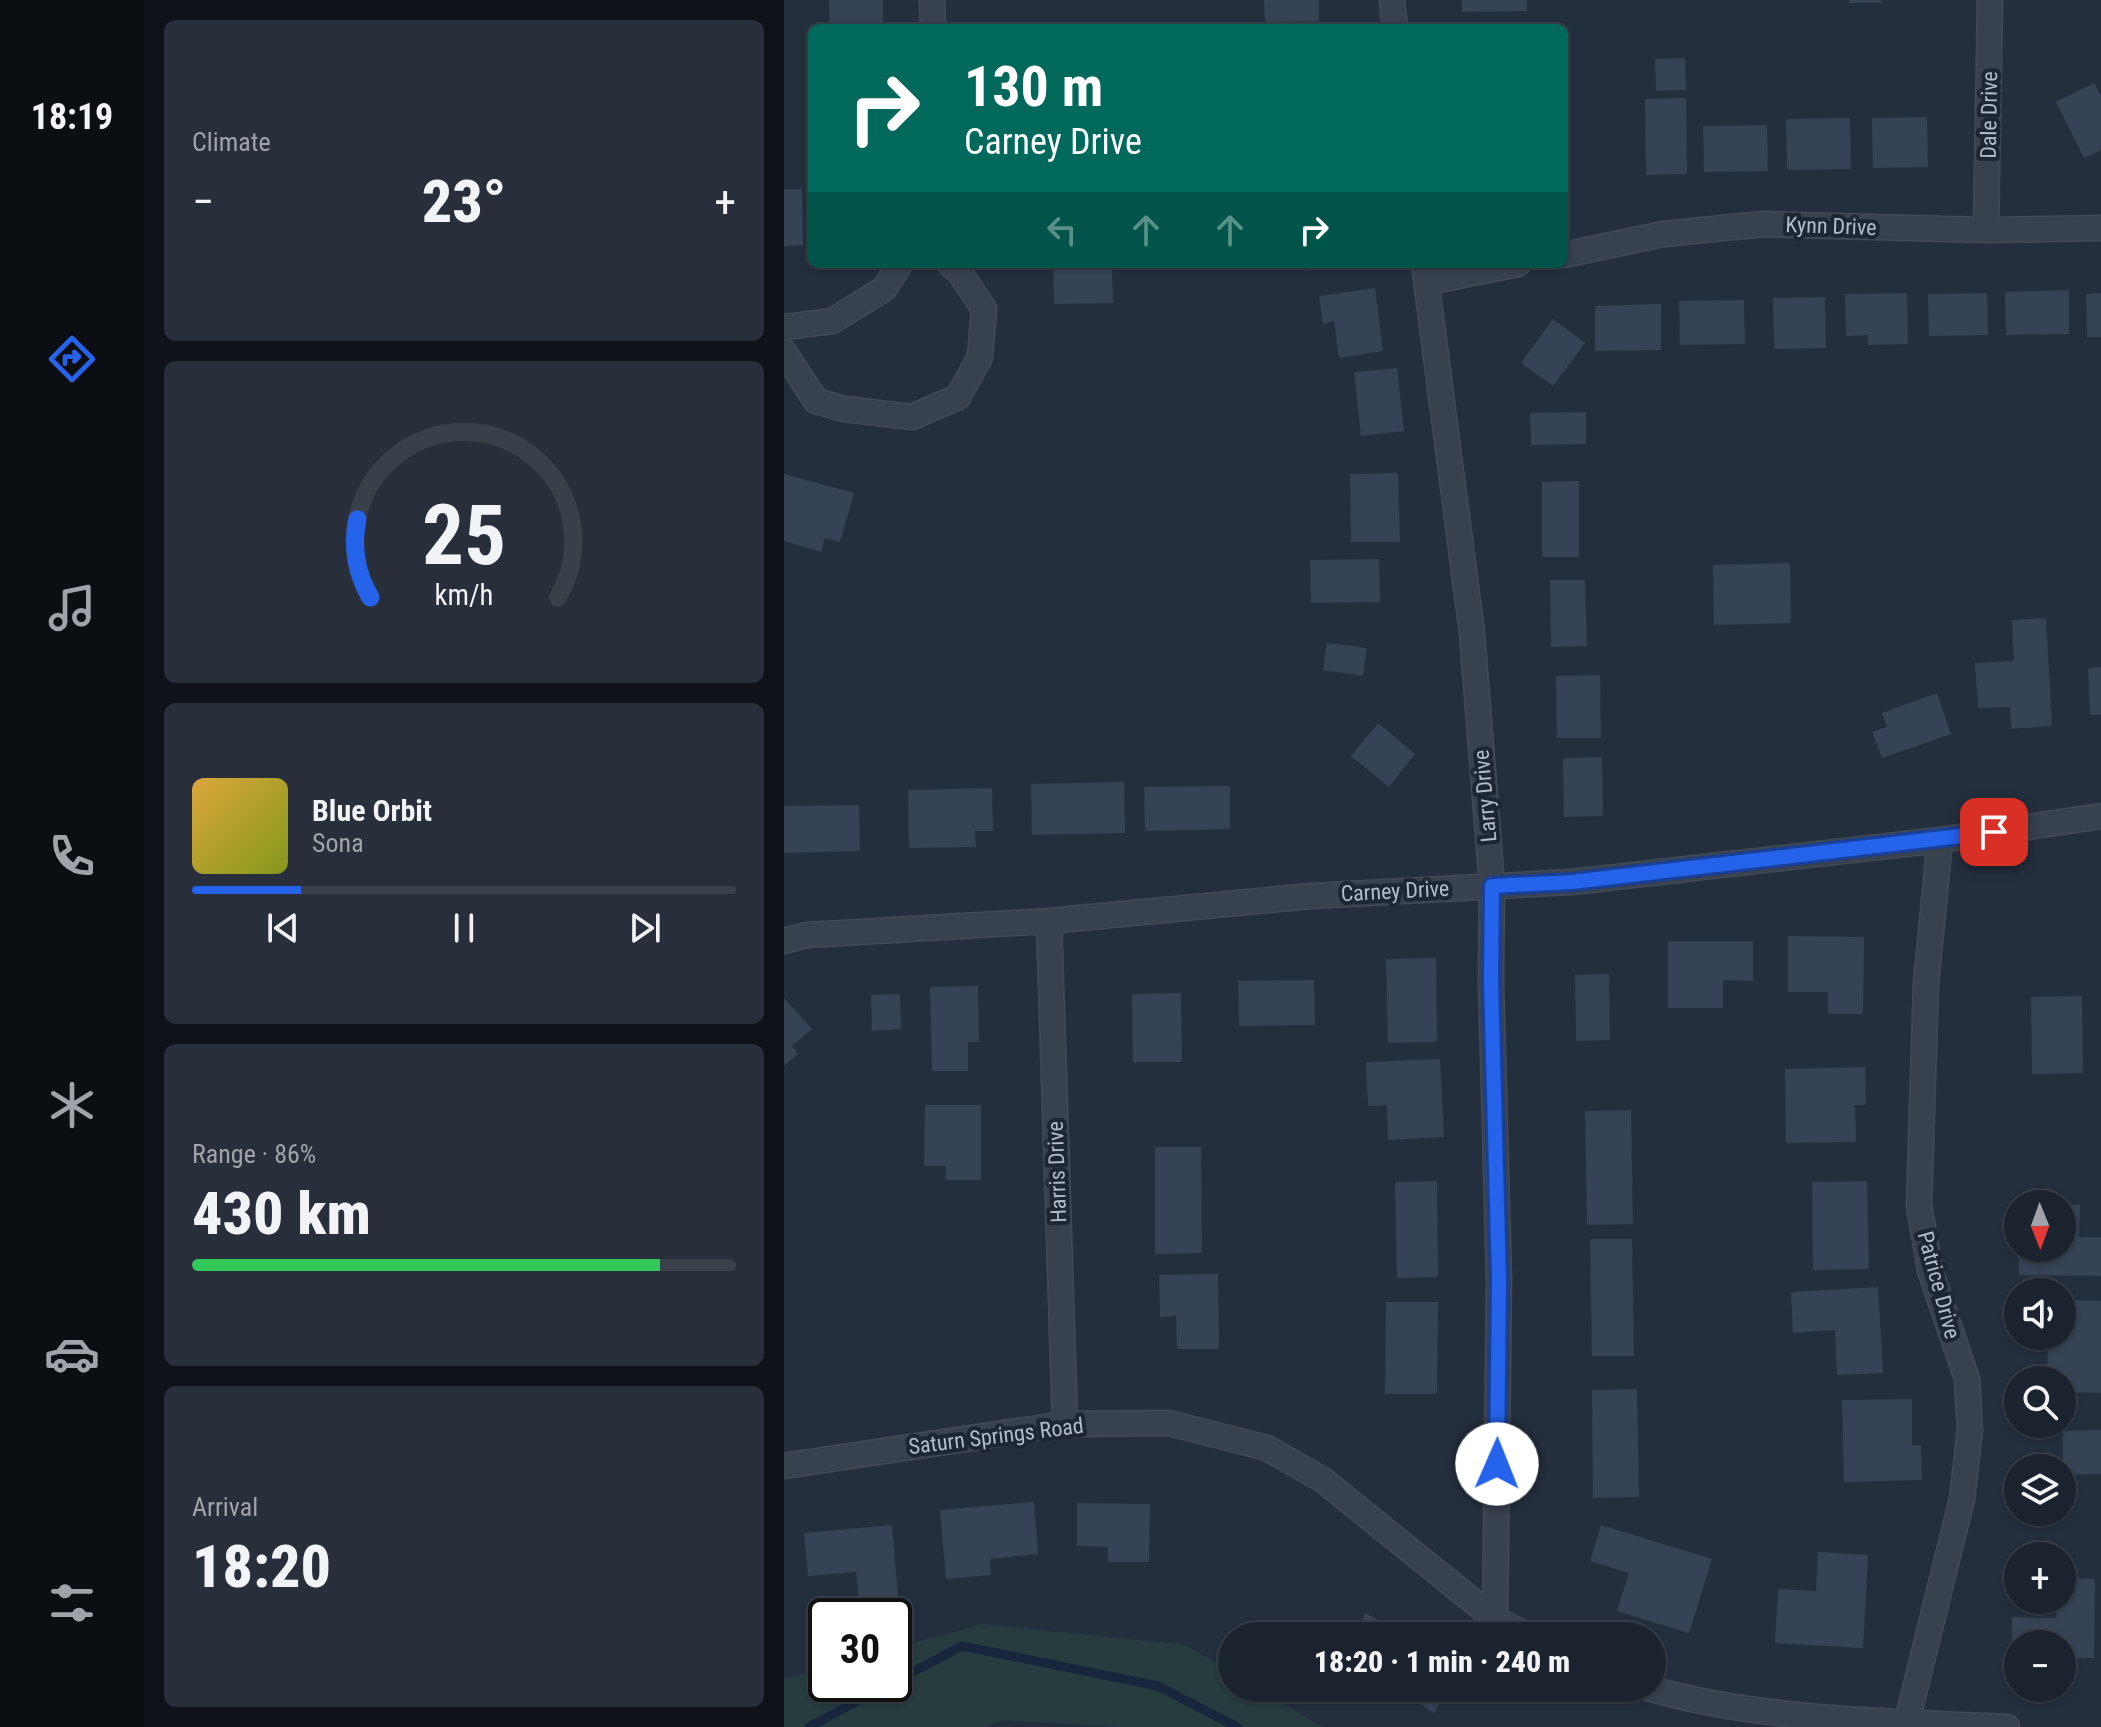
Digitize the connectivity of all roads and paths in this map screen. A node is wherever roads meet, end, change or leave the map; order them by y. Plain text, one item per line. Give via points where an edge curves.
1 (932, 0) edge
2 (1392, 0) edge
3 (1990, 0) edge
4 (933, 24) edge
5 (1395, 24) edge
6 (2101, 228) edge
7 (1986, 230) junction
8 (1568, 254) edge
9 (897, 268) edge
10 (954, 268) edge
11 (1477, 268) edge
12 (1426, 273) edge
13 (784, 327) edge
14 (784, 352) edge
15 (2101, 816) edge
16 (1940, 840) junction
17 (1492, 886) junction
18 (1049, 921) junction
19 (784, 941) edge
20 (1065, 1424) junction
21 (784, 1466) edge
22 (1495, 1619) junction
23 (1501, 1622) edge
24 (1666, 1693) edge
25 (1907, 1721) junction
26 (2007, 1727) edge

1 - 4 street
2 - 5 street
3 - 7 street, Dale Drive
6 - 7 street, Kynn Drive
7 - 8 street, Kynn Drive via 1763,224 1663,234
9 - 13 street via 884,289 832,321
10 - 14 street via 984,309 980,357 958,397 912,417 844,409 816,401
11 - 12 street
12 - 17 street, Larry Drive via 1472,633
15 - 16 street, Carney Drive
16 - 17 street, Carney Drive via 1572,882
16 - 25 street, Patrice Drive via 1926,983 1919,1205 1930,1270 1967,1379 1970,1430 1962,1499
17 - 18 street, Carney Drive via 1311,896
17 - 22 street, Larry Drive via 1499,1279
18 - 19 street, Carney Drive via 807,935
18 - 20 street, Harris Drive
20 - 21 street, Saturn Springs Road
20 - 22 street, Saturn Springs Road via 1169,1423 1267,1448 1323,1480
22 - 23 street, Saturn Springs Road
24 - 25 street via 1801,1714
25 - 26 street

